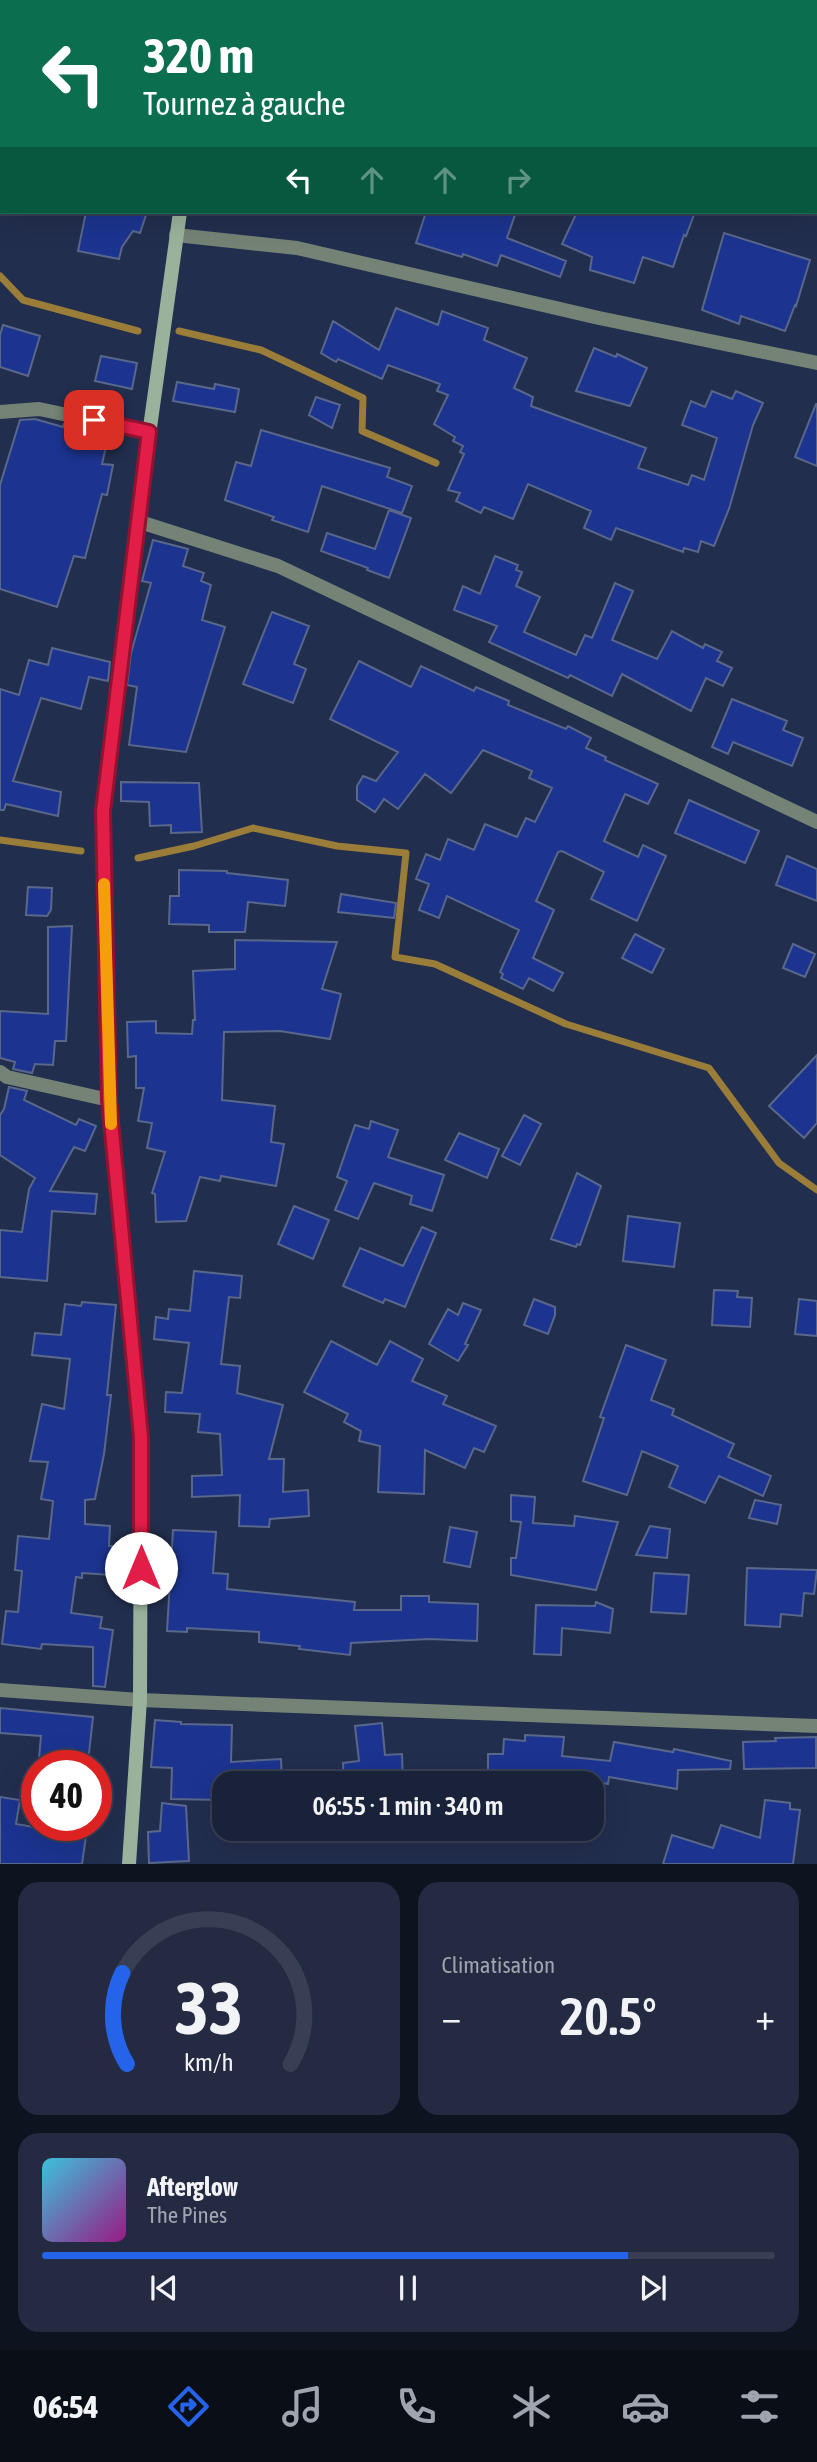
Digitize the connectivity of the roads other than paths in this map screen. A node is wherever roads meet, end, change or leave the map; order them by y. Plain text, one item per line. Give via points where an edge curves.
1 (180, 214) edge
2 (176, 235) junction
3 (817, 363) edge
4 (0, 412) edge
5 (149, 432) junction
6 (137, 521) junction
7 (817, 822) edge
8 (0, 1072) edge
9 (109, 1100) junction
10 (0, 1690) edge
11 (140, 1700) junction
12 (817, 1727) edge
13 (129, 1864) edge

1 - 2 street
2 - 3 street via 297,248
2 - 5 street
4 - 5 street via 39,409
5 - 6 street
6 - 7 street via 278,566
6 - 9 street via 103,811
8 - 9 street
9 - 11 street via 141,1437
10 - 11 street
11 - 12 street
11 - 13 street

